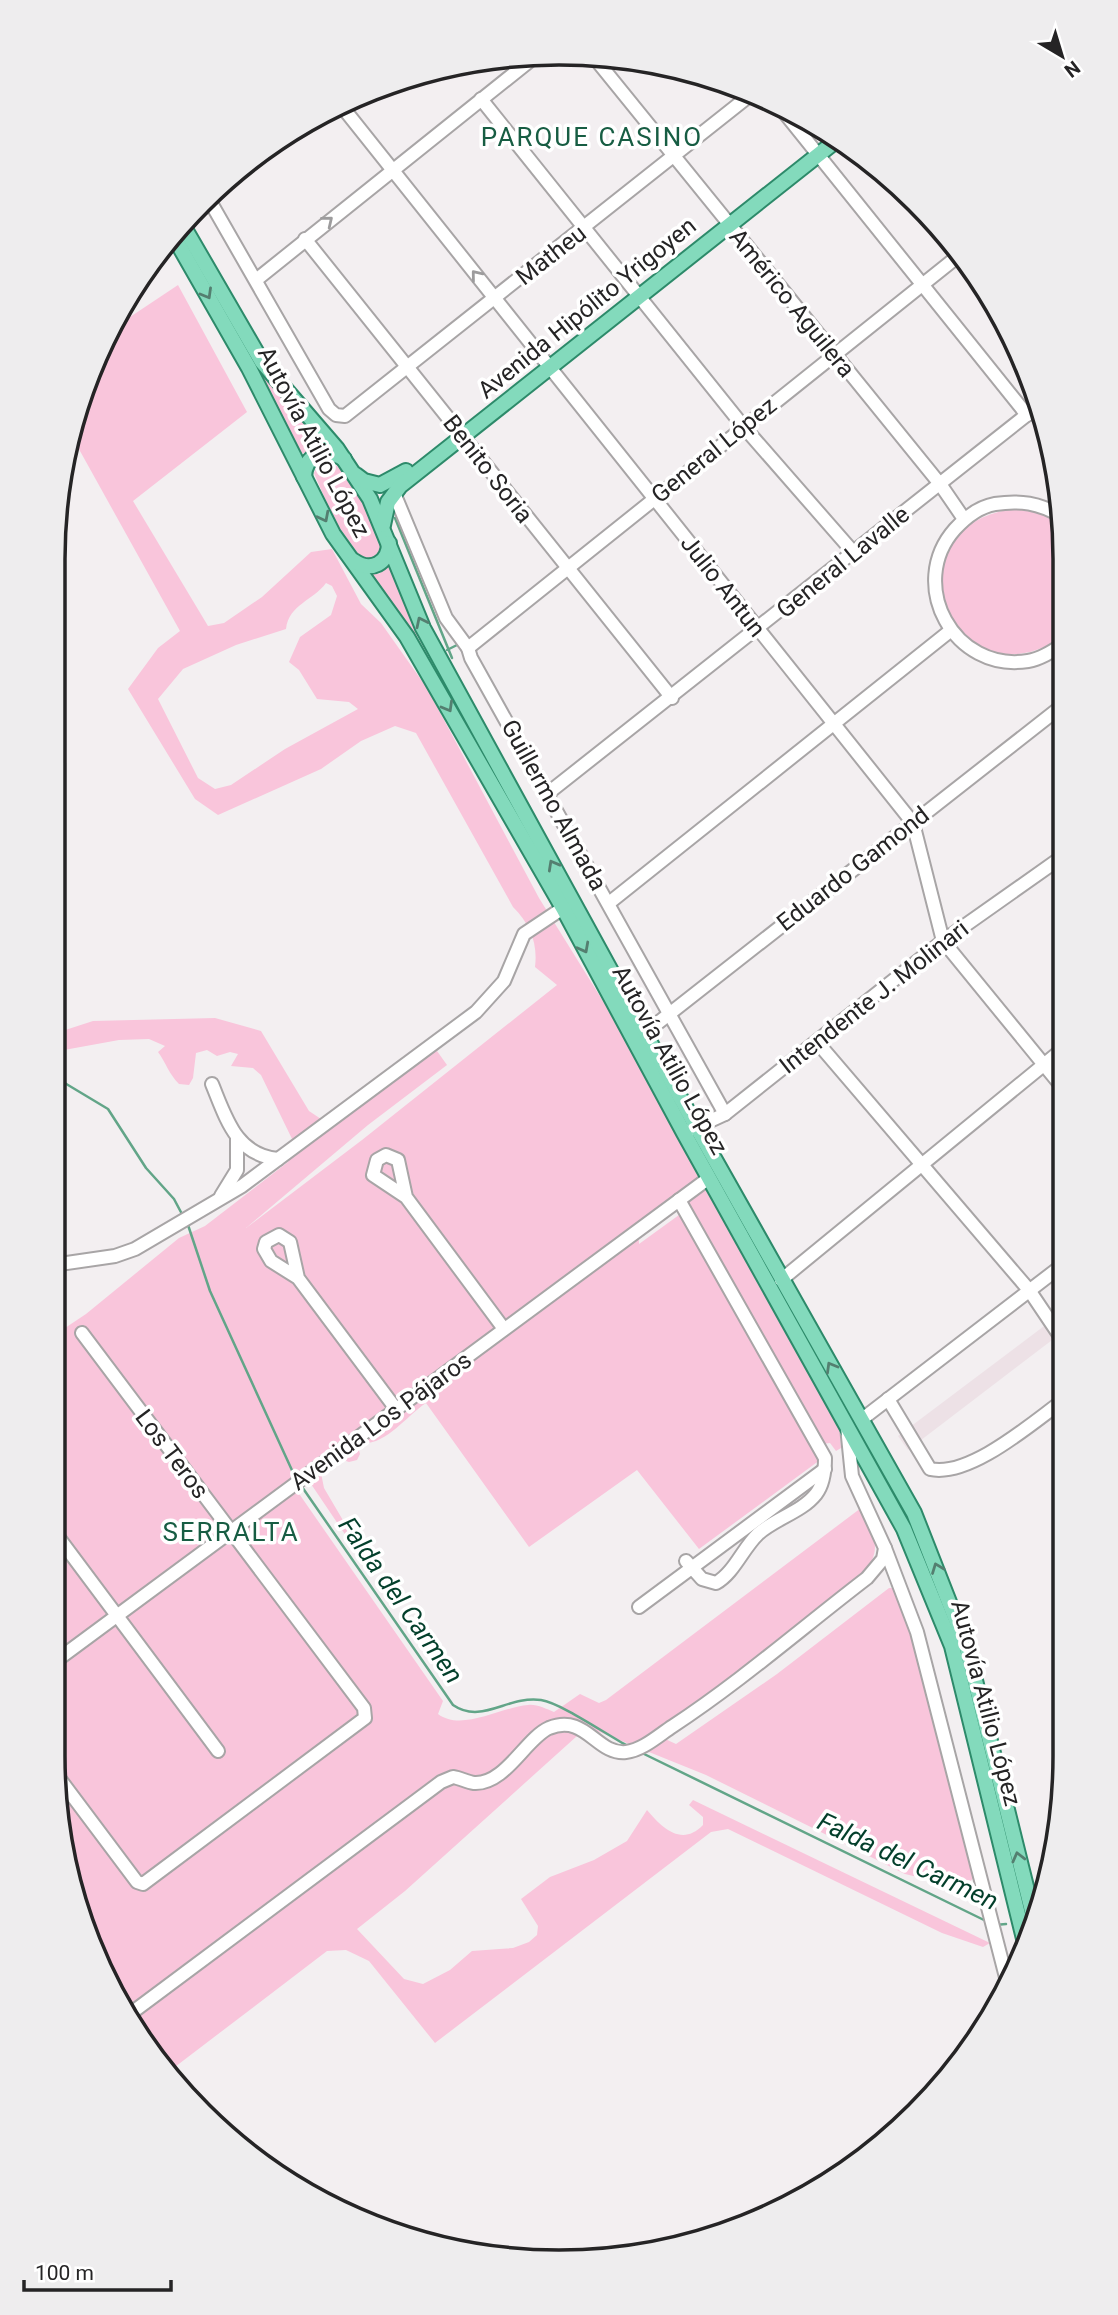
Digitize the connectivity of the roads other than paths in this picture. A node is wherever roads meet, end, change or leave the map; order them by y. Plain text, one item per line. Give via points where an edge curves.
1 (522, 66) edge
2 (602, 67) edge
3 (481, 99) junction
4 (744, 100) edge
5 (347, 113) edge
6 (793, 124) edge
7 (824, 142) edge
8 (828, 145) edge
9 (815, 152) junction
10 (674, 158) junction
11 (392, 170) junction
12 (213, 207) edge
13 (725, 221) junction
14 (586, 228) junction
15 (187, 233) edge
16 (305, 239) junction
17 (178, 244) edge
18 (953, 260) edge
19 (256, 279) junction
20 (922, 285) junction
21 (635, 292) junction
22 (495, 299) junction
23 (834, 355) junction
24 (546, 364) junction
25 (409, 366) junction
26 (1031, 412) edge
27 (1027, 415) junction
28 (743, 426) junction
29 (460, 434) junction
30 (345, 459) junction
31 (356, 475) junction
32 (304, 477) junction
33 (940, 484) junction
34 (394, 493) junction
35 (655, 498) junction
36 (1051, 511) edge
37 (964, 519) junction
38 (383, 525) junction
39 (389, 543) junction
40 (854, 553) junction
41 (351, 558) junction
42 (566, 567) junction
43 (758, 630) junction
44 (950, 631) junction
45 (468, 648) junction
46 (1053, 650) edge
47 (672, 698) junction
48 (1053, 713) edge
49 (833, 724) junction
50 (547, 794) junction
51 (913, 823) junction
52 (1053, 863) edge
53 (609, 903) junction
54 (563, 908) junction
55 (943, 940) junction
56 (670, 1014) junction
57 (645, 1033) junction
58 (817, 1042) junction
59 (1053, 1058) edge
60 (1044, 1066) junction
61 (1053, 1076) edge
62 (212, 1084) dead end
63 (724, 1114) junction
64 (690, 1130) junction
65 (237, 1138) junction
66 (278, 1159) junction
67 (923, 1166) junction
68 (709, 1178) junction
69 (406, 1197) dead end
70 (218, 1200) junction
71 (679, 1200) junction
72 (65, 1263) edge
73 (1053, 1272) edge
74 (298, 1278) dead end
75 (781, 1280) junction
76 (1029, 1290) junction
77 (1053, 1326) edge
78 (504, 1329) junction
79 (82, 1333) dead end
80 (888, 1399) junction
81 (1053, 1408) edge
82 (396, 1409) junction
83 (861, 1420) junction
84 (847, 1427) junction
85 (825, 1468) junction
86 (231, 1532) junction
87 (65, 1547) edge
88 (885, 1548) junction
89 (689, 1564) junction
90 (639, 1607) dead end
91 (117, 1615) junction
92 (65, 1653) edge
93 (218, 1751) dead end
94 (66, 1789) edge
95 (1030, 1904) edge
96 (1022, 1929) edge
97 (1004, 1970) edge
98 (135, 2010) edge

1 - 3 street
2 - 10 street, Américo Aguilera
3 - 11 street
3 - 14 street
4 - 10 street, Matheu
5 - 11 street, Julio Antun
6 - 9 street
7 - 9 main road, Avenida Hipólito Yrigoyen
8 - 9 main road, Avenida Hipólito Yrigoyen
9 - 13 main road, Avenida Hipólito Yrigoyen
9 - 20 street
10 - 13 street, Américo Aguilera
10 - 14 street, Matheu
16 -> 11 street
22 -> 11 street, Julio Antun
12 - 19 street
13 - 21 main road, Avenida Hipólito Yrigoyen
13 - 23 street, Américo Aguilera
14 - 21 street
14 - 22 street, Matheu
15 - 30 main road, Autovía Atilio López via 262,362
16 - 19 street
16 - 25 street, Benito Soria
17 -> 32 main road, Autovía Atilio López
18 - 20 street, General López
19 - 25 street, Matheu via 336,415 345,416
20 - 23 street, General López
20 - 27 street
21 - 24 main road, Avenida Hipólito Yrigoyen
21 - 28 street
22 - 24 street, Julio Antun
22 - 25 street, Matheu
23 - 28 street, General López
23 - 33 street, Américo Aguilera
24 - 29 main road, Avenida Hipólito Yrigoyen
24 - 35 street, Julio Antun
25 - 29 street, Benito Soria
26 - 27 street, General Lavalle
27 - 33 street, General Lavalle
28 - 35 street, General López
28 - 40 street
29 - 31 main road, Avenida Hipólito Yrigoyen via 388,484 373,484
29 - 34 main road, Avenida Hipólito Yrigoyen
29 - 42 street, Benito Soria
30 - 31 main road, Autovía Atilio López
30 - 32 main road via 321,453 309,460
31 - 38 main road, Autovía Atilio López
32 -> 41 main road, Autovía Atilio López via 333,534
33 - 37 street, Américo Aguilera
33 - 40 street, General Lavalle
34 - 38 main road
34 - 45 street, Guillermo Almada via 451,629
35 - 42 street, General López
35 - 43 street, Julio Antun
36 - 37 street via 1015,501 989,505
37 - 44 street via 946,539 936,561 934,586
38 - 39 main road, Autovía Atilio López
39 - 41 main road via 388,555 380,564 362,566
57 -> 39 main road, Autovía Atilio López via 423,628
40 - 43 street, General Lavalle
41 -> 54 main road, Autovía Atilio López via 407,638
42 - 45 street, General López
42 - 47 street, Benito Soria
43 - 47 street, General Lavalle
43 - 49 street, Julio Antun
44 - 46 street via 981,655 1011,662
44 - 49 street
45 - 50 street, Guillermo Almada
47 - 50 street, General Lavalle
48 - 51 street, Eduardo Gamond
49 - 51 street, Julio Antun
49 - 53 street
50 - 53 street, Guillermo Almada
51 - 55 street, Julio Antun
51 - 56 street, Eduardo Gamond
52 - 55 street, Intendente J. Molinari
53 - 56 street, Guillermo Almada
54 -> 64 main road, Autovía Atilio López
54 - 66 street via 524,934 513,966 488,1002
55 - 58 street, Intendente J. Molinari
55 - 60 street, Julio Antun
56 - 57 street, Eduardo Gamond
56 - 63 street, Guillermo Almada
57 - 64 main road, Autovía Atilio López
58 - 63 street, Intendente J. Molinari
58 - 67 street
59 - 60 street
60 - 61 street, Julio Antun
60 - 67 street
62 - 65 street
63 - 64 street, Intendente J. Molinari
64 - 68 main road, Autovía Atilio López
64 - 75 main road, Autovía Atilio López
65 - 66 street via 252,1152
65 - 70 street via 237,1170
66 - 70 street
67 - 75 street
67 - 76 street
68 - 71 street, Avenida Los Pájaros
68 - 84 main road, Autovía Atilio López
69 - 78 street
70 - 72 street via 127,1253
71 - 78 street, Avenida Los Pájaros
71 - 85 street via 825,1458
73 - 76 street
74 - 82 street
83 -> 75 main road, Autovía Atilio López
76 - 77 street
76 - 80 street
78 - 82 street, Avenida Los Pájaros
79 - 86 street, Los Teros
80 - 81 street via 930,1469 935,1470 955,1468 988,1452
80 - 83 street
82 - 86 street, Avenida Los Pájaros
95 -> 83 main road, Autovía Atilio López via 967,1648 914,1514
84 - 88 street via 852,1476
84 - 96 main road, Autovía Atilio López via 904,1528 952,1646
85 - 89 street
85 - 89 street via 816,1494 760,1532 722,1580 702,1579
86 - 91 street, Avenida Los Pájaros
86 - 94 street, Los Teros via 364,1709 365,1718 143,1884
87 - 91 street
88 - 97 street via 917,1632
88 - 98 street via 883,1559 867,1578 648,1743 626,1752 611,1750 580,1727 565,1724 537,1736 523,1754 485,1780 474,1783 453,1777 441,1782
89 - 90 street
91 - 92 street, Avenida Los Pájaros
91 - 93 street

